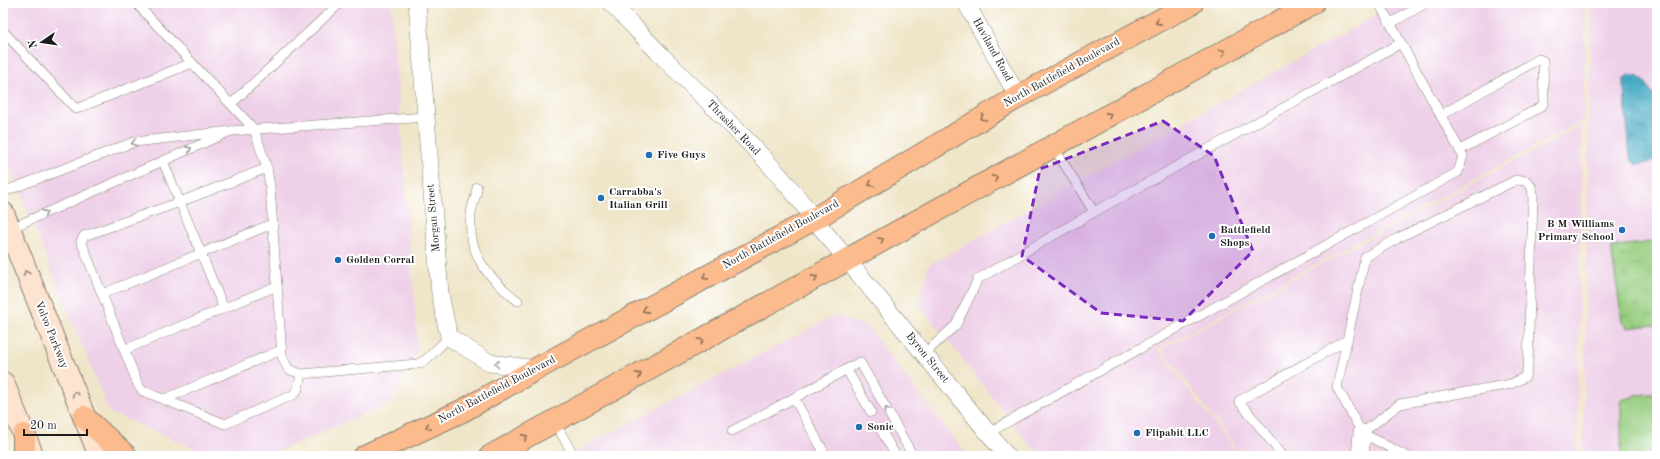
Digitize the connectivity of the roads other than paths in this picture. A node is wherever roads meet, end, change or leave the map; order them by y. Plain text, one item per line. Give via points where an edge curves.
1 (136, 3) edge
2 (340, 3) edge
3 (417, 3) edge
4 (611, 3) edge
5 (966, 3) edge
6 (1192, 3) edge
7 (1313, 3) edge
8 (1380, 3) edge
9 (1426, 3) edge
10 (1391, 23) junction
11 (3, 31) edge
12 (1401, 43) junction
13 (192, 63) junction
14 (1018, 97) junction
15 (231, 104) junction
16 (1441, 115) junction
17 (426, 117) junction
18 (254, 129) junction
19 (231, 130) junction
20 (1053, 146) junction
21 (1460, 150) junction
22 (163, 160) junction
23 (267, 168) junction
24 (477, 187) dead end
25 (3, 192) edge
26 (180, 202) junction
27 (1094, 212) junction
28 (814, 219) junction
29 (6, 221) edge
30 (272, 224) junction
31 (201, 253) junction
32 (848, 260) junction
33 (277, 286) junction
34 (102, 294) junction
35 (518, 301) dead end
36 (224, 308) junction
37 (449, 337) junction
38 (1347, 340) junction
39 (124, 350) junction
40 (281, 350) junction
41 (924, 354) junction
42 (536, 369) junction
43 (846, 370) junction
44 (301, 374) junction
45 (3, 383) edge
46 (794, 398) junction
47 (165, 399) junction
48 (871, 412) dead end
49 (84, 417) junction
50 (554, 421) junction
51 (881, 430) dead end
52 (732, 431) dead end
53 (988, 433) junction
54 (1362, 433) junction
55 (24, 435) junction
56 (24, 456) edge
57 (32, 456) edge
58 (100, 456) edge
59 (126, 456) edge
60 (365, 456) edge
61 (491, 456) edge
62 (574, 456) edge
63 (826, 456) edge
64 (896, 456) edge
65 (913, 456) edge
66 (1007, 456) edge
67 (1283, 456) edge
68 (1360, 456) edge
69 (1406, 456) edge

1 - 13 lane
2 - 15 lane
3 - 17 street, Morgan Street
4 - 28 street, Thrasher Road via 736,129
5 - 14 street, Haviland Road
6 -> 14 main road, North Battlefield Boulevard
20 -> 7 main road
8 - 10 lane
9 - 10 lane
10 - 12 lane
11 - 13 lane via 76,109
12 - 16 lane
12 - 27 lane
13 - 15 lane
14 -> 28 main road, North Battlefield Boulevard
15 - 18 lane
16 - 21 lane
16 - 21 lane via 1539,59 1543,61 1544,102 1541,107
17 - 18 lane
17 - 37 street, Morgan Street via 440,294
18 - 19 lane
18 - 23 lane
22 -> 19 lane
19 -> 25 lane via 134,142
20 - 27 lane
32 -> 20 main road
21 - 53 lane via 1464,156 1458,172
22 - 26 lane
29 -> 22 lane
23 - 26 lane
23 - 30 lane
24 - 35 lane via 471,221 474,250 480,263 506,292
26 - 31 lane
26 - 34 lane via 82,238 82,247
27 - 41 lane via 978,279 956,325
28 - 32 street, Thrasher Road
28 -> 42 main road, North Battlefield Boulevard
49 -> 29 main road, Volvo Parkway
30 - 31 lane
30 - 33 lane
31 - 34 lane
31 - 36 lane
32 - 41 street, Byron Street
50 -> 32 main road
33 - 36 lane
33 - 40 lane
34 - 39 lane
36 - 39 lane
42 -> 37 street via 490,363
37 - 44 lane via 423,363
38 - 54 lane via 1337,387
38 - 54 lane via 1366,257 1398,238 1516,180 1527,181 1532,188 1533,197 1528,365 1525,377 1511,384 1400,404
38 - 67 lane via 1239,401
39 - 47 lane via 139,387
40 - 44 lane via 288,369
40 - 47 lane
41 - 53 street, Byron Street
42 -> 60 main road, North Battlefield Boulevard via 464,410
43 - 46 lane
43 - 48 lane
65 -> 43 lane via 860,362
44 - 47 lane via 298,389 292,396 225,424
45 - 55 main road
46 - 52 lane
46 - 63 lane
49 - 58 main road, Volvo Parkway
49 - 59 main road
61 -> 50 main road
50 - 62 lane
51 - 64 lane
53 - 66 street, Byron Street
54 - 68 street
54 - 69 lane
55 - 56 main road
55 - 57 main road

